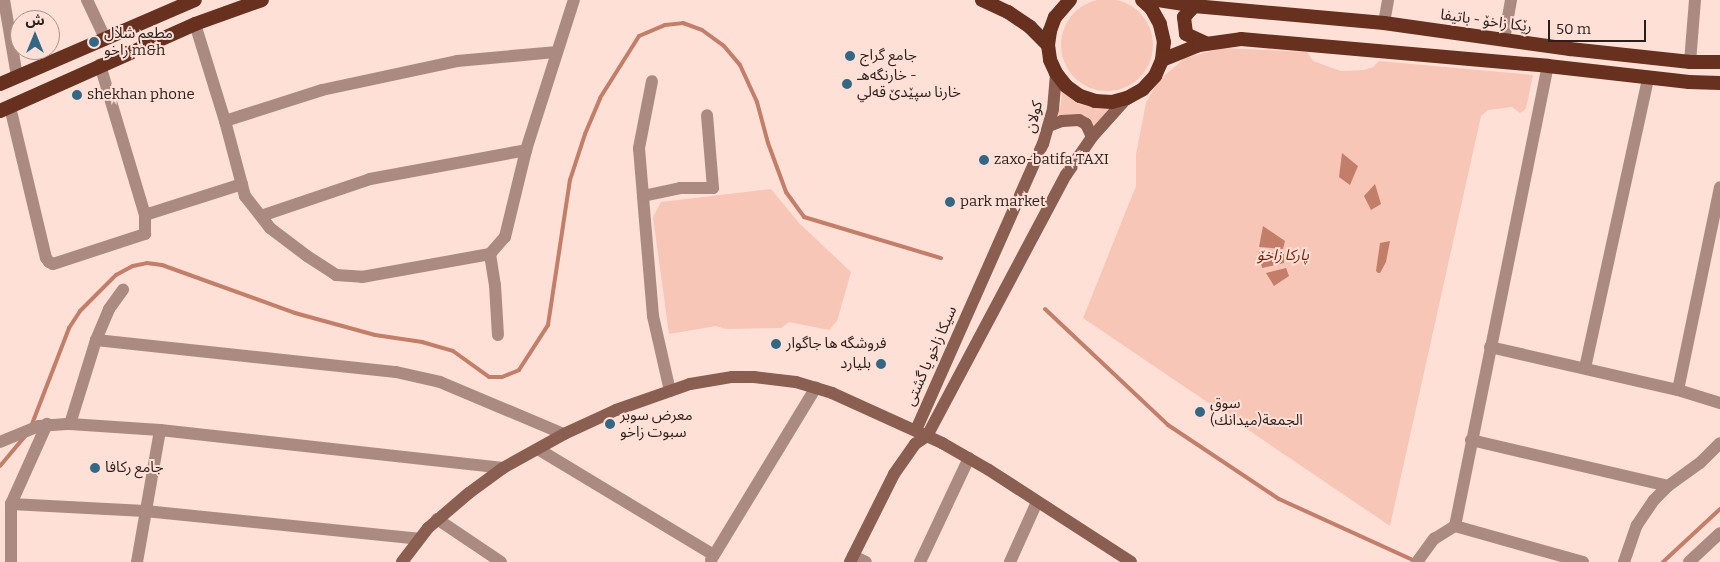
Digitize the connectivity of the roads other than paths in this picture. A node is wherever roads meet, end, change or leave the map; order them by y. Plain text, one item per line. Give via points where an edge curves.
1 (4, 0) edge
2 (87, 0) edge
3 (196, 0) edge
4 (262, 0) edge
5 (574, 0) edge
6 (982, 0) edge
7 (1070, 0) edge
8 (1142, 0) edge
9 (1158, 0) edge
10 (1388, 0) edge
11 (1511, 0) edge
12 (1695, 0) edge
13 (1200, 4) edge
14 (1384, 23) junction
15 (195, 24) junction
16 (104, 38) junction
17 (1504, 40) junction
18 (1205, 43) junction
19 (1048, 45) junction
20 (555, 52) junction
21 (1162, 60) junction
22 (1690, 62) junction
23 (1720, 62) edge
24 (100, 66) junction
25 (1548, 66) junction
26 (1056, 73) junction
27 (18, 76) junction
28 (1648, 78) junction
29 (652, 81) dead end
30 (1720, 83) edge
31 (0, 84) edge
32 (1128, 98) junction
33 (5, 109) edge
34 (708, 115) dead end
35 (225, 121) junction
36 (1050, 126) junction
37 (1092, 137) junction
38 (526, 150) junction
39 (242, 184) junction
40 (1720, 187) edge
41 (643, 196) junction
42 (261, 216) junction
43 (146, 221) junction
44 (490, 254) junction
45 (123, 290) dead end
46 (975, 295) joint
47 (498, 334) dead end
48 (96, 340) junction
49 (1490, 347) junction
50 (1585, 368) junction
51 (816, 387) junction
52 (1678, 390) junction
53 (670, 391) junction
54 (1720, 403) edge
55 (70, 424) junction
56 (43, 425) junction
57 (160, 430) junction
58 (921, 433) junction
59 (564, 434) junction
60 (4, 439) edge
61 (1471, 440) junction
62 (1720, 443) edge
63 (538, 449) junction
64 (969, 458) junction
65 (503, 468) junction
66 (1668, 486) junction
67 (1037, 502) junction
68 (10, 504) junction
69 (146, 511) junction
70 (438, 519) junction
71 (1454, 526) junction
72 (1720, 533) edge
73 (419, 539) junction
74 (712, 558) edge
75 (852, 559) edge
76 (11, 562) edge
77 (137, 562) edge
78 (402, 562) edge
79 (501, 562) edge
80 (866, 562) edge
81 (920, 562) edge
82 (1010, 562) edge
83 (1131, 562) edge
84 (1417, 562) edge
85 (1583, 562) edge
86 (1624, 562) edge
87 (1689, 562) edge

1 - 27 street
2 - 16 street
3 - 16 highway
4 - 15 highway
5 - 20 street
6 - 19 highway via 1008,12
7 - 19 highway via 1055,17
8 - 21 highway via 1160,24 1164,42
9 - 13 highway, رێکا زاخۆ - باتیفا
10 - 14 street
11 - 17 street
12 - 22 street
13 - 14 highway, رێکا زاخۆ - باتیفا
13 - 18 highway via 1184,17 1186,34
14 - 17 highway, رێکا زاخۆ - باتیفا
15 - 24 highway
15 - 35 street
16 - 27 highway
17 - 22 highway, رێکا زاخۆ - باتیفا
18 - 21 highway
18 - 25 highway via 1241,39
19 - 26 highway
20 - 35 street via 457,61 322,90
20 - 38 street
21 - 32 highway via 1155,76
22 - 23 highway, رێکا زاخۆ - باتیفا
24 - 33 highway
24 - 43 street
25 - 28 highway
25 - 49 street
26 - 32 highway via 1080,96 1112,102
26 - 36 main road, كولان
27 - 31 highway
28 - 30 highway
28 - 50 street
29 - 41 street via 639,148
32 - 37 main road
33 - 43 street via 48,262 53,264 138,238 145,234
34 - 41 street via 713,188 680,188
35 - 39 street
36 - 37 main road via 1062,120 1079,120 1086,124
36 - 46 main road, كولان
37 - 58 main road via 1057,191
38 - 42 street via 370,179
38 - 44 street via 505,237
39 - 42 street via 245,196
39 - 43 street
40 - 52 street
41 - 53 street via 653,316
42 - 44 street via 270,228 336,275 362,277
44 - 47 street
45 - 48 street via 109,309
46 - 58 main road, سیکا زاخو یا گشتى
48 - 55 street
48 - 59 street via 396,372 440,382
49 - 50 street
49 - 61 street
50 - 52 street
51 - 53 main road via 754,376 711,380
51 - 58 main road
51 - 74 street
52 - 54 street
53 - 59 main road via 616,410
55 - 56 street
55 - 57 street
56 - 60 street
56 - 68 street
57 - 65 street
57 - 69 street
58 - 64 main road
58 - 75 main road, سیکا زاخو یا گشتى via 894,474
59 - 63 main road
61 - 66 street
61 - 71 street
62 - 66 street via 1700,463
63 - 65 main road
63 - 74 street
64 - 67 main road
64 - 81 street
65 - 70 main road
66 - 86 street via 1637,525
67 - 82 street
67 - 83 main road
68 - 69 street
68 - 76 street
69 - 73 street
69 - 77 street
70 - 73 main road
70 - 79 street
71 - 84 street via 1434,539
71 - 85 street
72 - 87 street
73 - 78 main road
75 - 80 street

